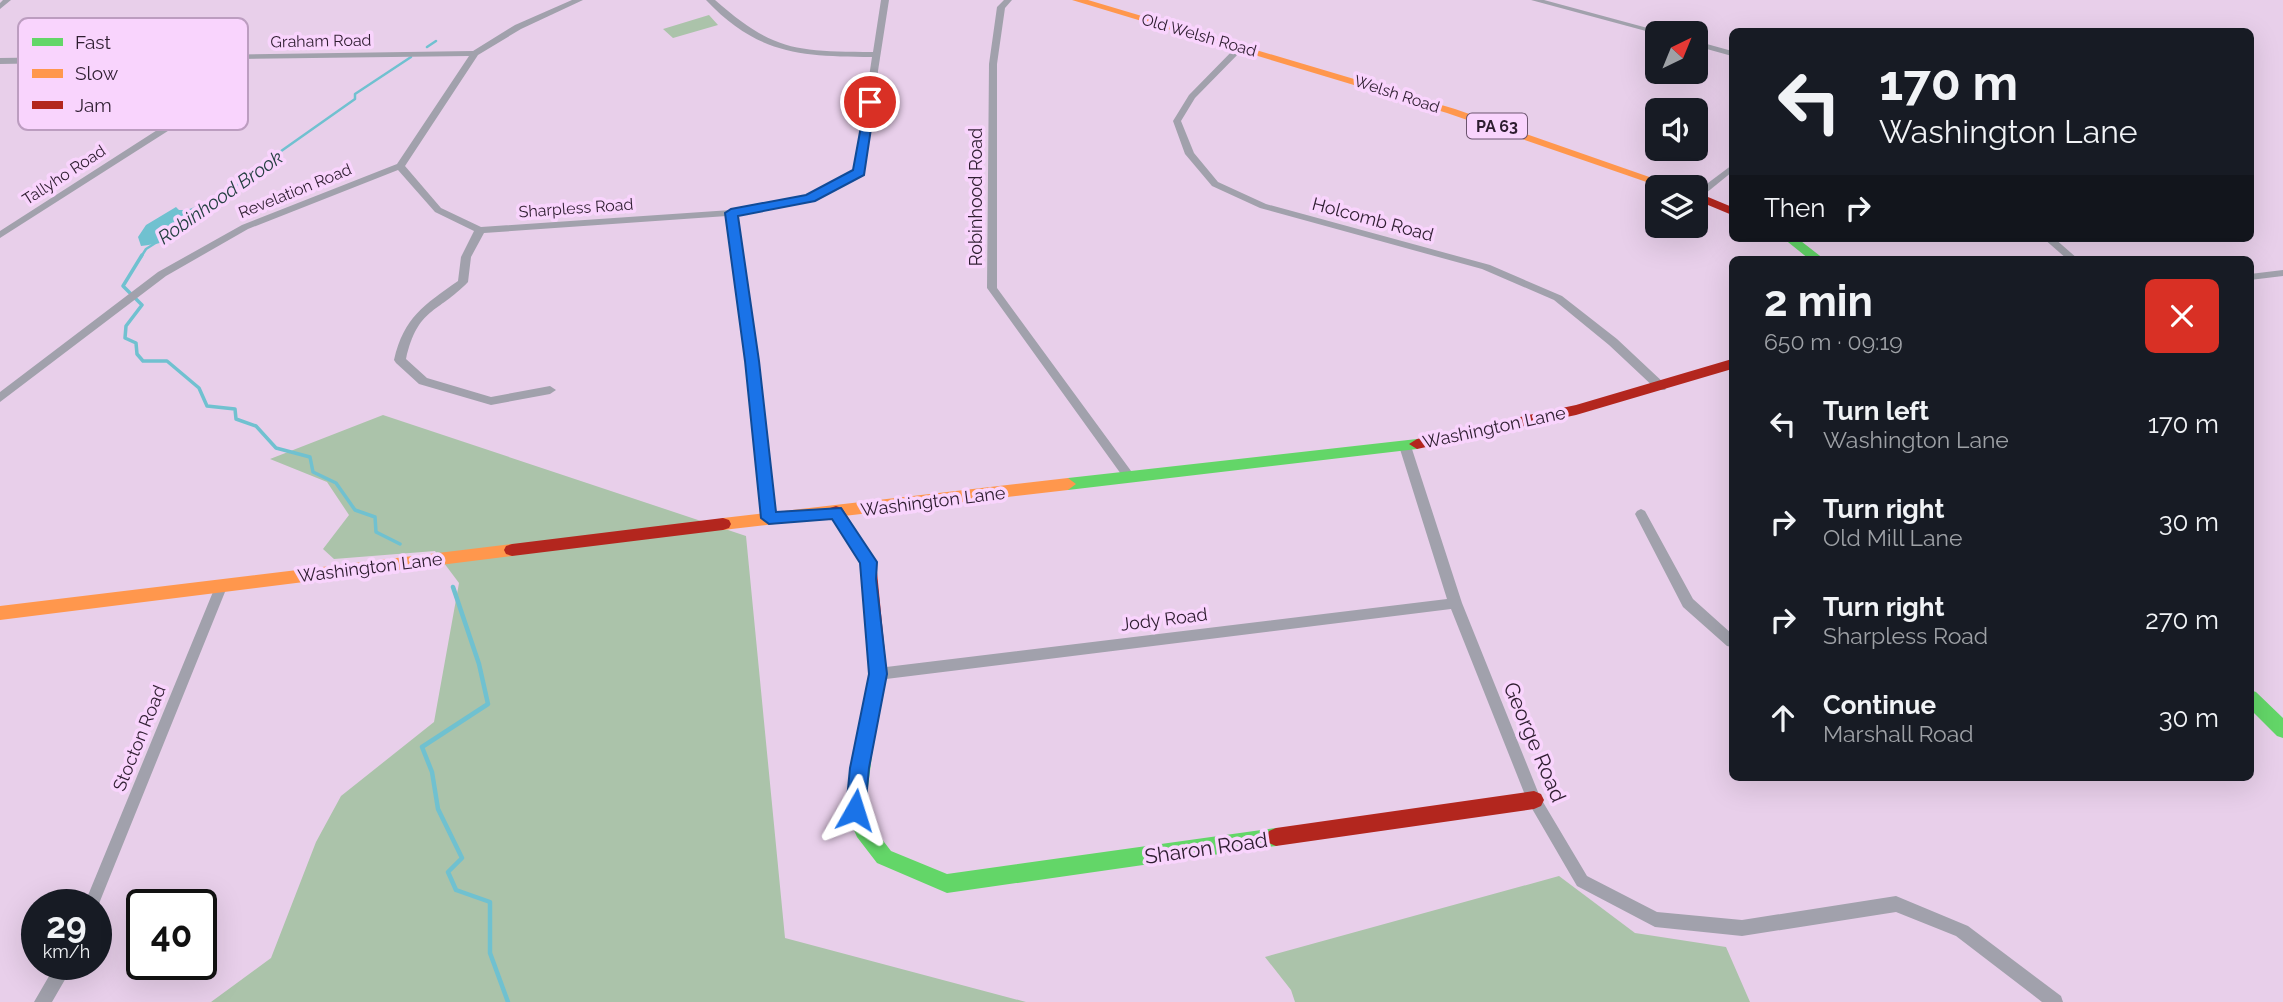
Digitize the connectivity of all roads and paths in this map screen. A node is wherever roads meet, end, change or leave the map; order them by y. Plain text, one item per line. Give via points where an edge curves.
1 (7, 0) edge
2 (579, 0) edge
3 (710, 0) edge
4 (885, 0) edge
5 (1008, 0) edge
6 (1077, 0) edge
7 (1535, 0) edge
8 (0, 7) edge
9 (1645, 29) edge
10 (1241, 47) junction
11 (1708, 47) edge
12 (475, 53) junction
13 (1729, 53) edge
14 (876, 55) junction
15 (248, 57) edge
16 (0, 61) edge
17 (18, 61) edge
18 (1321, 69) joint
19 (163, 130) edge
20 (400, 166) junction
21 (1729, 170) edge
22 (1645, 177) edge
23 (1708, 187) edge
24 (1708, 201) edge
25 (1729, 210) edge
26 (731, 213) junction
27 (480, 230) junction
28 (0, 235) edge
29 (1794, 242) edge
30 (2053, 242) edge
31 (1813, 256) edge
32 (2069, 256) edge
33 (2283, 273) edge
34 (2254, 277) edge
35 (1729, 365) edge
36 (1661, 387) junction
37 (551, 390) dead end
38 (0, 398) edge
39 (1405, 446) junction
40 (1130, 478) junction
41 (836, 512) junction
42 (1641, 514) dead end
43 (769, 518) junction
44 (221, 587) junction
45 (1455, 603) junction
46 (0, 613) edge
47 (1729, 639) edge
48 (878, 674) junction
49 (2254, 701) edge
50 (2283, 730) edge
51 (1534, 800) junction
52 (98, 889) edge
53 (56, 980) edge
54 (42, 1002) edge
55 (2055, 1002) edge

1 - 8 street
2 - 12 street via 518,27
3 - 14 street via 764,41 783,48
4 - 14 street
5 - 40 street, Robinhood Road via 1002,7 993,64 992,288
6 - 10 street, Old Welsh Road / PA 63
7 - 9 street
10 - 18 street, Old Welsh Road / PA 63
10 - 36 street, Holcomb Road via 1192,97 1177,121 1190,153 1215,184 1263,206 1486,267 1558,298
11 - 13 street
12 - 15 street, Graham Road
12 - 20 street
14 - 26 street, Sharpless Road via 859,172 810,198
16 - 17 street, Graham Road
18 - 22 street, Welsh Road / PA 63
19 - 28 street, Tallyho Road
20 - 27 street, Sharpless Road via 438,210
20 - 38 street, Revelation Road via 245,227 146,285
21 - 23 street
24 - 25 street
26 - 27 street, Sharpless Road
26 - 43 street
27 - 37 street via 466,257 463,282 414,318 403,339 400,360 423,382 491,401
29 - 31 street
30 - 32 street
33 - 34 street
35 - 36 street, Washington Lane
36 - 39 street, Washington Lane via 1506,428
39 - 40 street, Washington Lane
39 - 45 street, George Road
40 - 41 street, Washington Lane
41 - 43 street, Washington Lane
41 - 48 street via 868,562
42 - 47 street via 1688,603
43 - 44 street, Washington Lane
44 - 46 street, Washington Lane
44 - 52 street, Stocton Road
45 - 48 street, Jody Road
45 - 51 street, George Road
48 - 51 street, Sharon Road via 855,810 884,857 947,884
49 - 50 street
51 - 55 street, George Road via 1582,881 1655,919 1742,928 1896,904 1962,931
53 - 54 street

